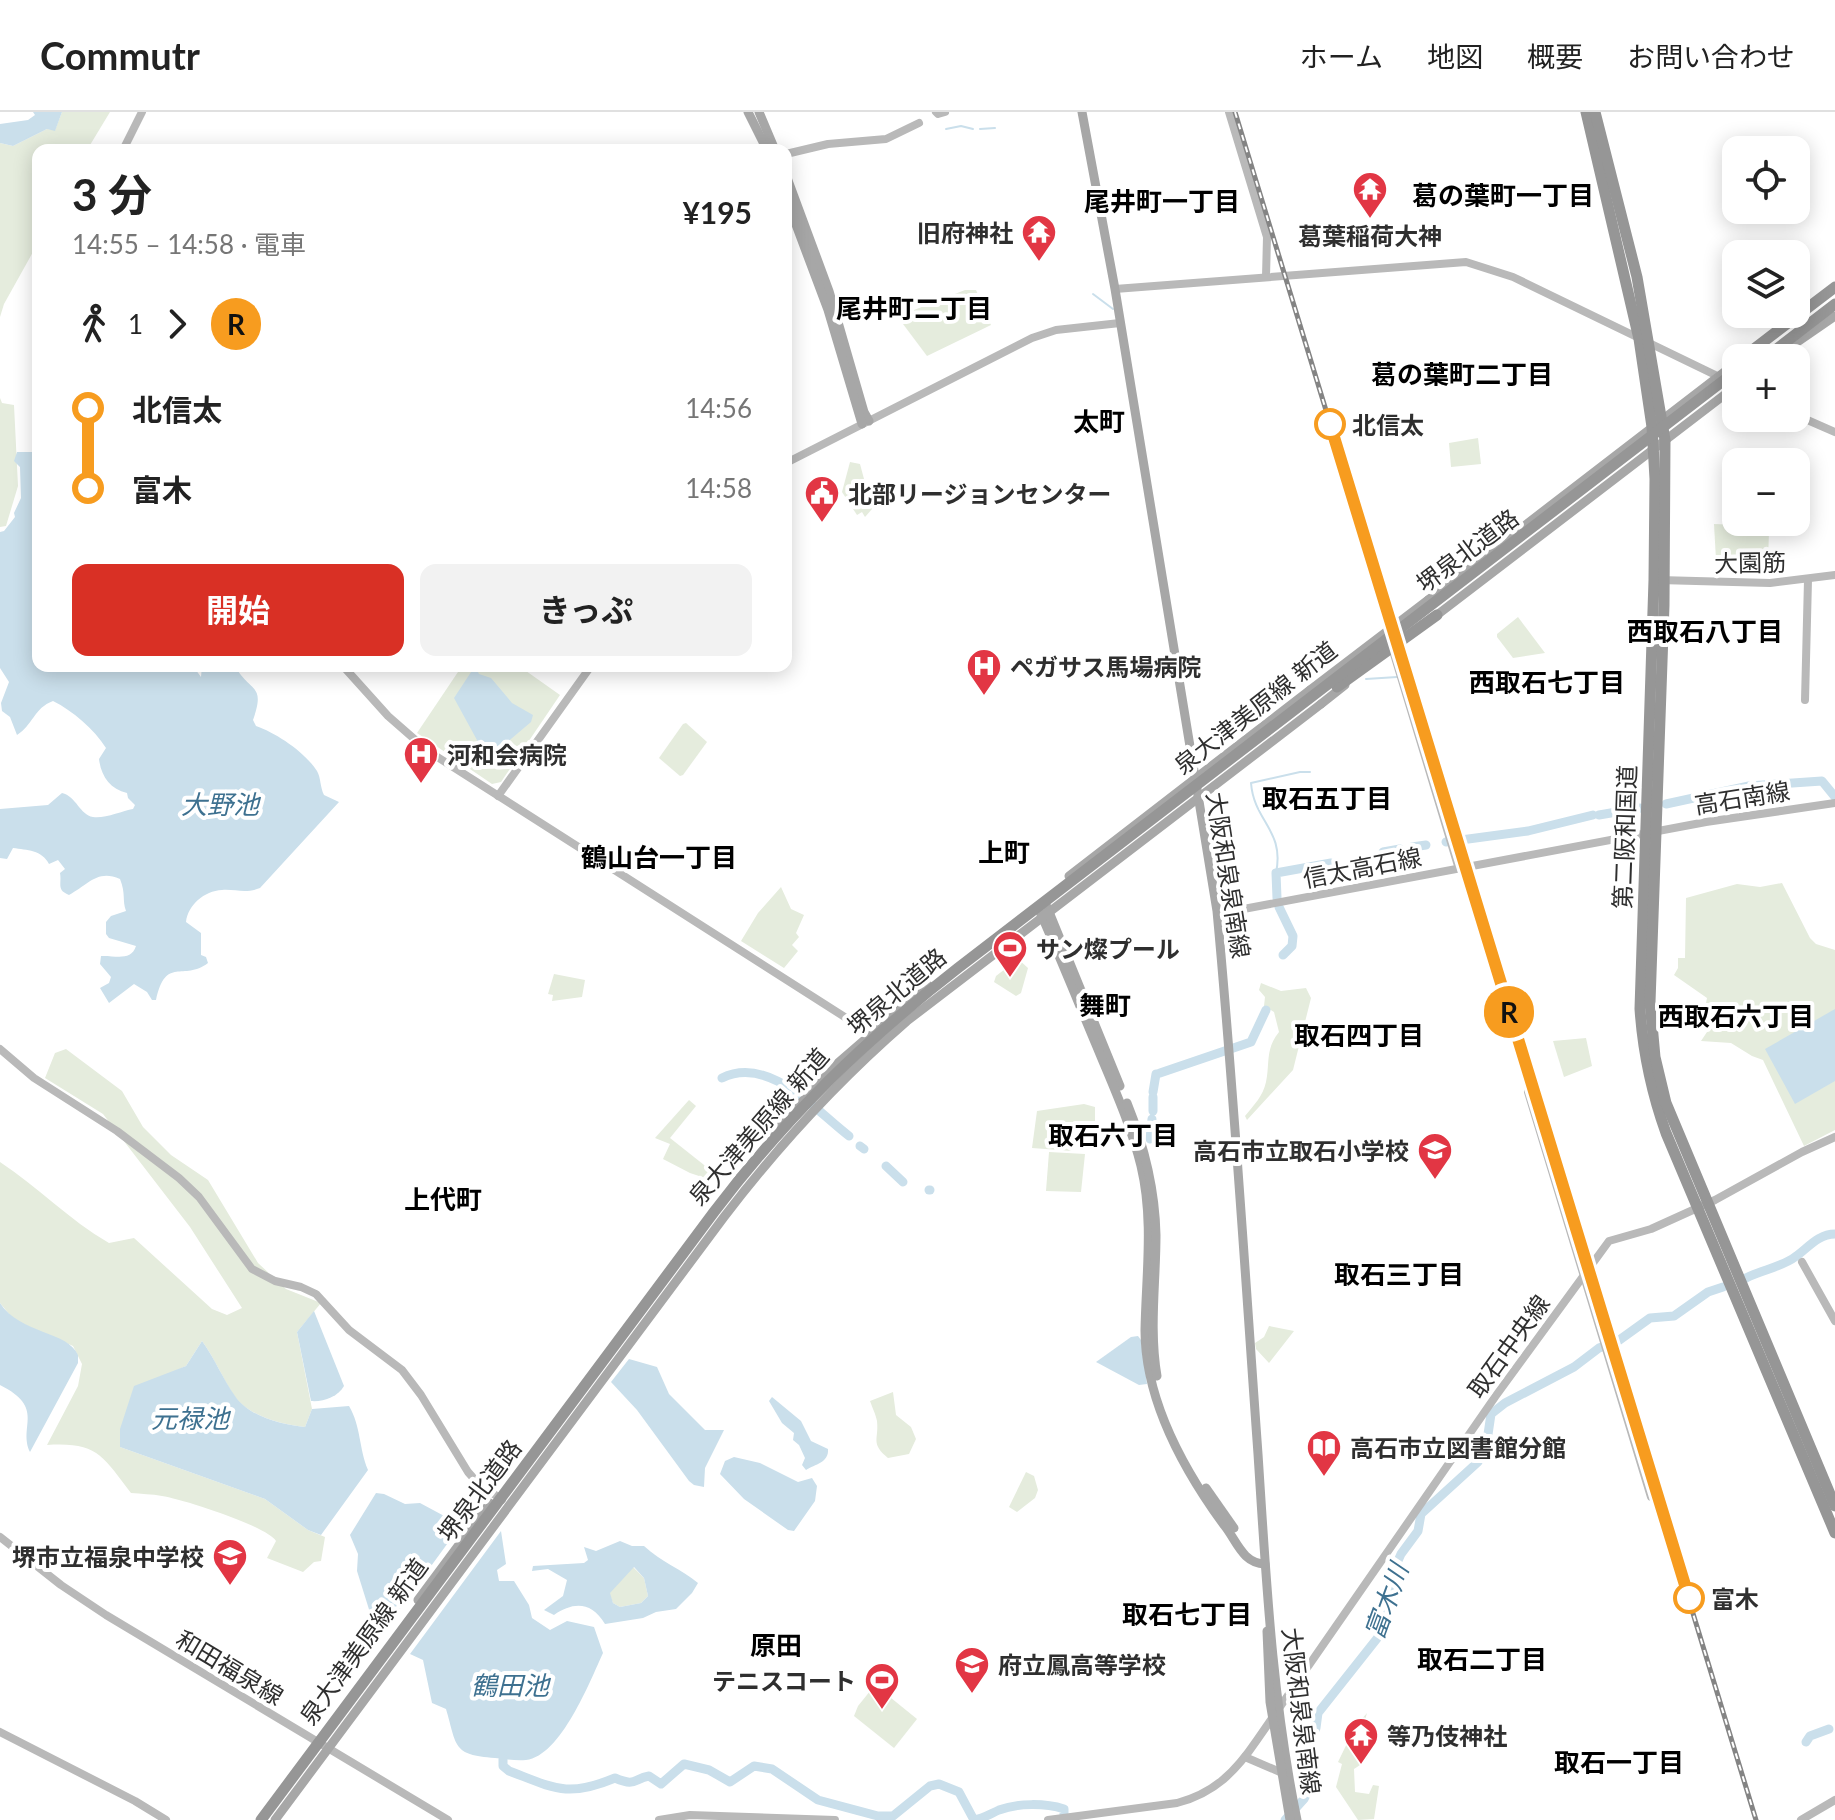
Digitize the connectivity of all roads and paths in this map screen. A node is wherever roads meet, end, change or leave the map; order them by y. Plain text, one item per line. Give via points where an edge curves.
1 (142, 112) edge
2 (748, 112) edge
3 (759, 112) edge
4 (1082, 112) edge
5 (1229, 112) edge
6 (1586, 112) edge
7 (1595, 112) edge
8 (919, 123) dead end
9 (126, 144) edge
10 (764, 144) edge
11 (772, 144) edge
12 (792, 153) edge
13 (792, 191) edge
14 (792, 214) edge
15 (1266, 277) junction
16 (1835, 284) edge
17 (1115, 289) junction
18 (1835, 295) edge
19 (1810, 302) edge
20 (1835, 304) edge
21 (1835, 313) edge
22 (1120, 323) junction
23 (1777, 328) edge
24 (1644, 341) junction
25 (1758, 344) edge
26 (1760, 344) edge
27 (1771, 344) edge
28 (1783, 344) edge
29 (1791, 344) edge
30 (1792, 344) edge
31 (1722, 374) edge
32 (1718, 377) junction
33 (1722, 379) edge
34 (1722, 382) edge
35 (1722, 394) edge
36 (1722, 395) edge
37 (1663, 419) junction
38 (1810, 421) edge
39 (866, 422) junction
40 (1652, 427) junction
41 (1835, 432) edge
42 (1665, 440) junction
43 (1653, 450) junction
44 (792, 460) edge
45 (1835, 575) edge
46 (1659, 580) junction
47 (1808, 580) junction
48 (1428, 600) junction
49 (1437, 615) junction
50 (1394, 654) dead end
51 (348, 672) edge
52 (587, 672) edge
53 (1331, 686) junction
54 (1805, 700) dead end
55 (1194, 780) junction
56 (498, 796) junction
57 (1197, 799) junction
58 (1835, 803) edge
59 (1651, 834) junction
60 (1459, 869) junction
61 (1040, 899) junction
62 (1046, 914) junction
63 (1217, 914) junction
64 (872, 1032) junction
65 (882, 1043) junction
66 (0, 1049) edge
67 (1528, 1092) dead end
68 (1835, 1137) edge
69 (1702, 1205) junction
70 (1802, 1262) dead end
71 (1584, 1275) junction
72 (1835, 1321) edge
73 (496, 1496) junction
74 (1651, 1497) dead end
75 (509, 1505) junction
76 (1835, 1506) edge
77 (1835, 1533) edge
78 (0, 1537) edge
79 (1265, 1560) junction
80 (1275, 1714) junction
81 (0, 1732) edge
82 (315, 1741) junction
83 (328, 1748) junction
84 (1245, 1757) junction
85 (1284, 1772) junction
86 (1835, 1800) edge
87 (1292, 1814) edge
88 (166, 1820) edge
89 (259, 1820) edge
90 (272, 1820) edge
91 (448, 1820) edge
92 (659, 1820) edge
93 (835, 1820) edge
94 (1048, 1820) edge
95 (1801, 1820) edge

1 - 9 street
2 - 10 main road
3 - 11 main road
4 - 17 main road, 大阪和泉泉南線
5 - 15 street via 1267,237
6 - 24 highway, 第二阪和国道
7 - 24 highway, 第二阪和国道 via 1637,277
8 - 12 street via 886,139
13 - 39 main road via 829,291
14 - 39 main road
15 - 17 street
15 - 24 street via 1466,262 1513,277
16 - 19 main road
16 - 26 highway
17 - 22 main road, 大阪和泉泉南線
18 - 27 highway
20 - 28 highway
21 - 29 highway
21 - 30 main road
22 - 39 street via 1032,338
22 - 55 main road, 大阪和泉泉南線
23 - 25 main road
24 - 32 street
24 - 37 highway, 第二阪和国道
24 - 40 highway, 第二阪和国道
31 - 32 main road, 泉大津美原線 新道
32 - 33 street
32 - 37 main road, 泉大津美原線 新道
34 - 53 highway, 堺泉北道路, bridge
35 - 53 highway, 堺泉北道路, bridge
36 - 42 main road, 泉大津美原線 新道
37 - 40 main road, 泉大津美原線 新道
37 - 42 highway, 第二阪和国道
38 - 41 street
39 - 44 street
40 - 43 highway, 第二阪和国道
40 - 48 main road, 泉大津美原線 新道, bridge
42 - 43 main road, 泉大津美原線 新道
42 - 46 highway, 第二阪和国道
43 - 46 highway, 第二阪和国道
43 - 49 main road, 泉大津美原線 新道
45 - 47 street, 大園筋
46 - 47 street, 大園筋
46 - 59 highway, 第二阪和国道
47 - 54 street
48 - 53 highway, bridge
48 - 55 main road, 泉大津美原線 新道, bridge
49 - 53 highway, bridge
49 - 57 main road, 泉大津美原線 新道, bridge
50 - 60 street
51 - 56 street via 413,739
52 - 56 street
53 - 89 highway, 堺泉北道路, bridge via 931,989 803,1104 714,1212
53 - 90 highway, 堺泉北道路, bridge via 944,987 809,1108 719,1216
55 - 57 main road, 大阪和泉泉南線
55 - 61 main road, 泉大津美原線 新道
56 - 64 street
57 - 62 main road, 泉大津美原線 新道
57 - 63 main road, 大阪和泉泉南線
58 - 59 street, 高石南線
59 - 60 street, 信太高石線
59 - 69 highway, 第二阪和国道 via 1640,1009 1644,1058 1656,1106
60 - 63 street, 信太高石線
61 - 62 main road
61 - 64 main road, 泉大津美原線 新道
62 - 65 main road, 泉大津美原線 新道
62 - 79 main road via 1142,1169 1148,1237 1145,1334 1155,1396 1195,1482 1245,1557 1251,1562
63 - 79 main road, 大阪和泉泉南線
64 - 65 street
64 - 73 main road, 泉大津美原線 新道 via 797,1104 713,1206
65 - 75 main road, 泉大津美原線 新道 via 818,1105 733,1205
66 - 73 street via 179,1178 252,1269 316,1294 349,1330 402,1370 468,1472
67 - 71 street
68 - 69 street
69 - 71 street, 取石中央線 via 1609,1241
69 - 76 highway, 第二阪和国道
69 - 77 highway, 第二阪和国道
70 - 72 street
71 - 74 street
71 - 80 street, 取石中央線
73 - 75 street
73 - 82 main road, 泉大津美原線 新道
75 - 83 main road, 泉大津美原線 新道
78 - 82 street, 和田福泉線 via 106,1615
79 - 80 main road, 大阪和泉泉南線 via 1270,1608 1267,1665
80 - 84 street, 取石中央線
80 - 85 main road, 大阪和泉泉南線
81 - 88 street
82 - 83 street, 和田福泉線
82 - 89 main road, 泉大津美原線 新道
83 - 90 main road, 泉大津美原線 新道
83 - 91 street, 和田福泉線
84 - 85 street
84 - 94 street, 取石中央線 via 1221,1783 1195,1798
85 - 87 main road, 大阪和泉泉南線
86 - 95 street
92 - 93 street via 690,1815

